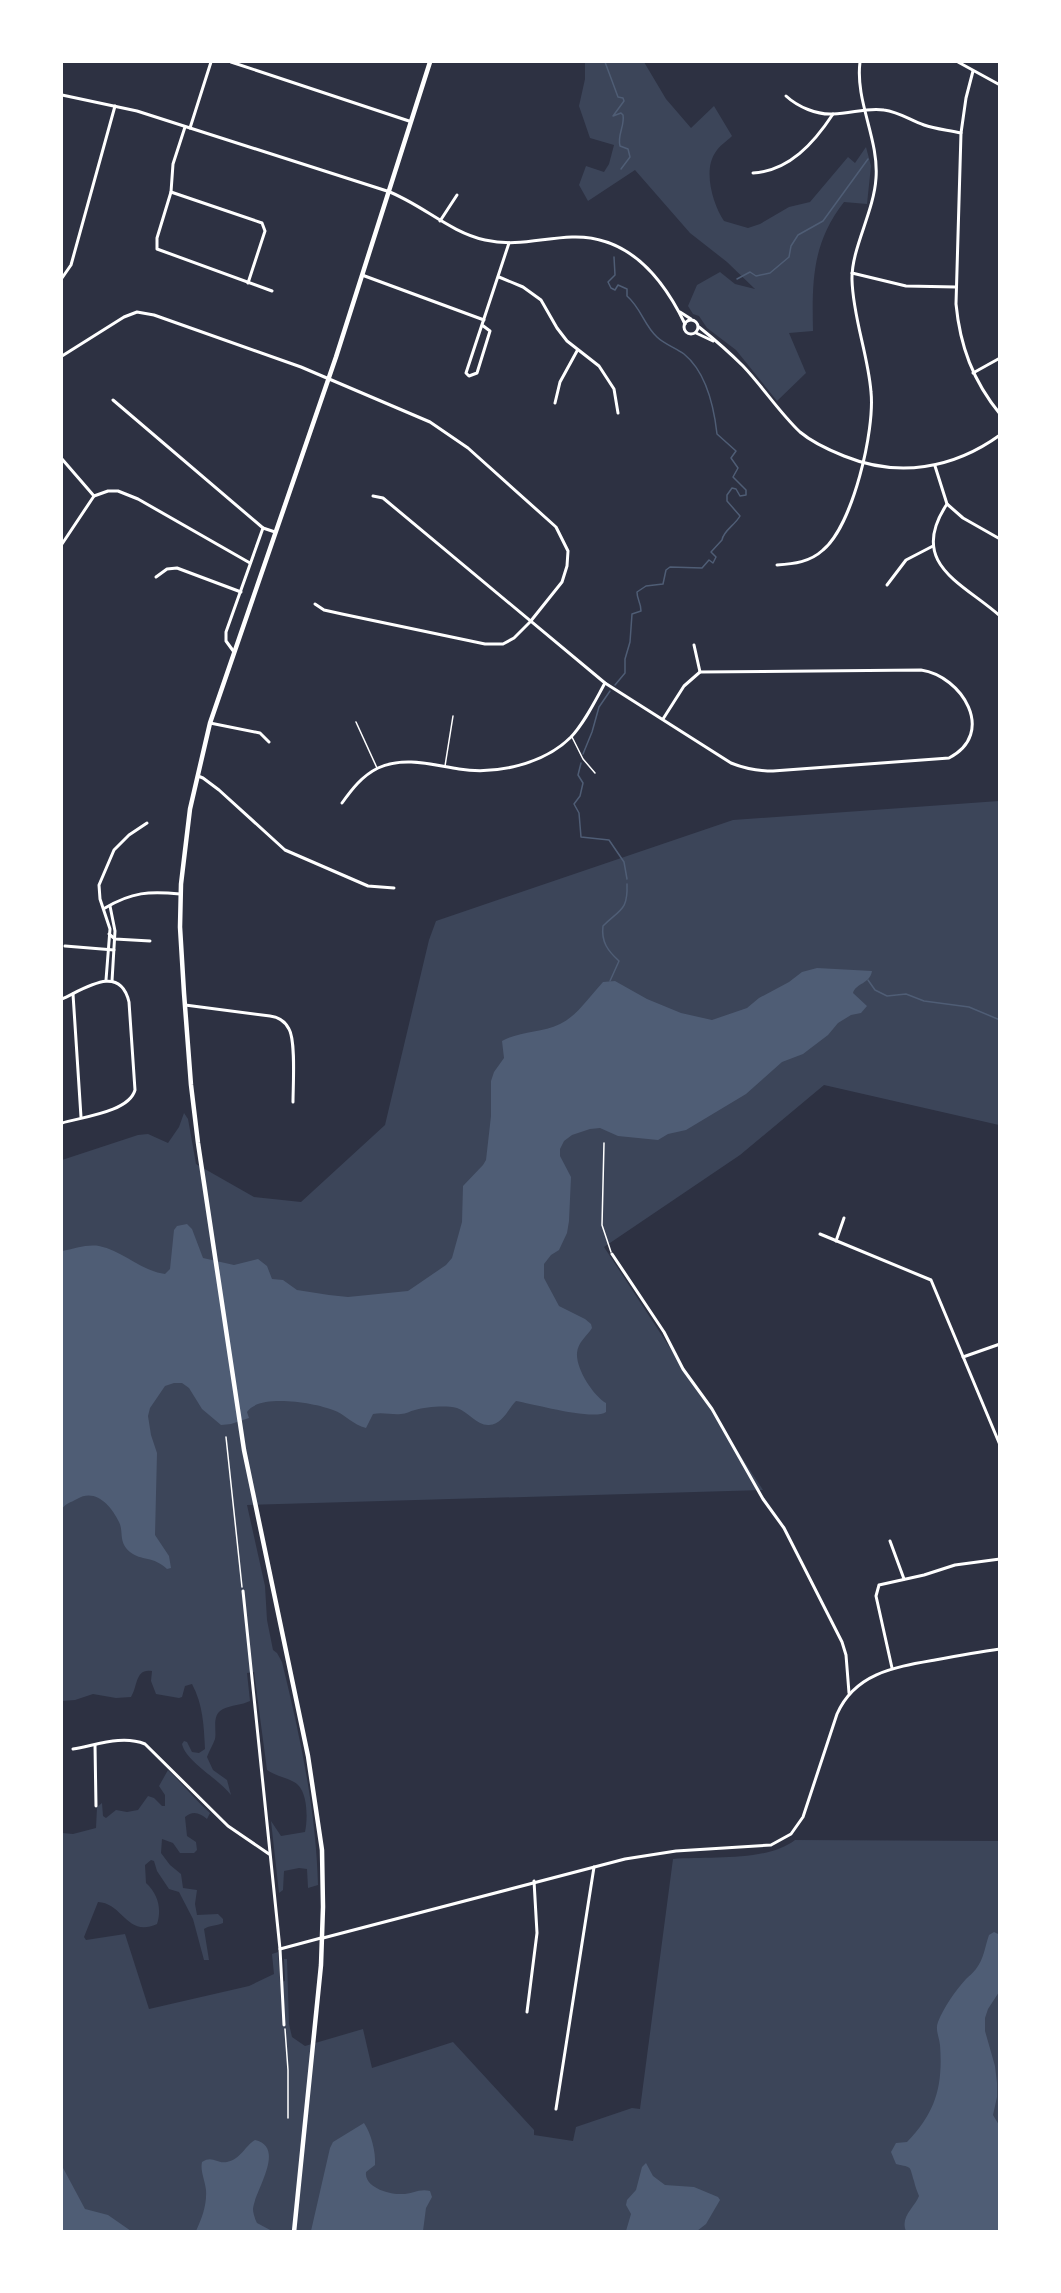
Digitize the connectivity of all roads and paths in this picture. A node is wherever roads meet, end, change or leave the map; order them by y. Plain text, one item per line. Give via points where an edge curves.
1 (211, 62) edge
2 (231, 62) edge
3 (430, 62) edge
4 (860, 62) edge
5 (957, 62) edge
6 (973, 71) junction
7 (999, 85) edge
8 (62, 95) edge
9 (786, 96) dead end
10 (115, 106) junction
11 (865, 109) junction
12 (832, 114) junction
13 (409, 121) junction
14 (184, 127) junction
15 (190, 128) junction
16 (961, 132) junction
17 (753, 173) dead end
18 (387, 191) junction
19 (171, 192) junction
20 (457, 195) dead end
21 (440, 221) junction
22 (509, 243) junction
23 (852, 273) junction
24 (362, 275) junction
25 (499, 277) junction
26 (62, 278) edge
27 (248, 283) junction
28 (956, 287) junction
29 (272, 291) dead end
30 (678, 311) junction
31 (692, 319) junction
32 (484, 320) junction
33 (685, 324) junction
34 (482, 325) junction
35 (699, 327) junction
36 (695, 333) junction
37 (713, 341) junction
38 (577, 351) junction
39 (62, 356) edge
40 (999, 358) edge
41 (973, 372) junction
42 (328, 378) junction
43 (113, 400) dead end
44 (555, 403) dead end
45 (618, 414) dead end
46 (999, 414) edge
47 (999, 435) edge
48 (62, 459) edge
49 (862, 464) junction
50 (935, 466) junction
51 (94, 496) junction
52 (373, 496) dead end
53 (947, 504) junction
54 (263, 528) junction
55 (275, 532) junction
56 (999, 539) edge
57 (62, 544) edge
58 (933, 546) junction
59 (250, 563) junction
60 (777, 565) dead end
61 (156, 577) dead end
62 (887, 585) dead end
63 (240, 592) junction
64 (315, 604) dead end
65 (999, 616) edge
66 (530, 622) junction
67 (694, 645) dead end
68 (234, 652) junction
69 (700, 672) junction
70 (605, 683) junction
71 (453, 716) dead end
72 (663, 719) junction
73 (356, 722) dead end
74 (210, 723) junction
75 (572, 736) junction
76 (269, 742) dead end
77 (444, 767) junction
78 (377, 769) junction
79 (595, 774) dead end
80 (197, 776) junction
81 (342, 802) dead end
82 (147, 824) dead end
83 (394, 888) dead end
84 (180, 894) junction
85 (110, 906) junction
86 (105, 908) junction
87 (109, 934) junction
88 (115, 939) junction
89 (150, 941) dead end
90 (65, 946) dead end
91 (108, 949) junction
92 (114, 950) junction
93 (106, 981) junction
94 (112, 981) junction
95 (73, 994) junction
96 (62, 999) edge
97 (185, 1005) junction
98 (293, 1102) dead end
99 (81, 1117) junction
100 (62, 1123) edge
101 (604, 1143) dead end
102 (844, 1218) dead end
103 (820, 1234) dead end
104 (836, 1241) junction
105 (612, 1254) joint
106 (999, 1344) edge
107 (963, 1357) junction
108 (226, 1437) dead end
109 (999, 1445) edge
110 (890, 1541) dead end
111 (999, 1558) edge
112 (904, 1579) junction
113 (243, 1591) joint
114 (999, 1649) edge
115 (892, 1668) junction
116 (849, 1693) junction
117 (94, 1745) junction
118 (73, 1749) dead end
119 (96, 1806) dead end
120 (269, 1854) junction
121 (594, 1866) junction
122 (534, 1881) junction
123 (323, 1938) junction
124 (280, 1949) junction
125 (527, 2013) dead end
126 (284, 2025) joint
127 (556, 2109) dead end
128 (288, 2118) dead end
129 (294, 2232) edge

1 - 15 street
2 - 13 street
3 - 13 main road
4 - 11 street
5 - 6 street
6 - 7 street
6 - 16 street
8 - 10 street
9 - 12 street via 802,107
10 - 14 street
10 - 26 street via 71,265
11 - 12 street
11 - 16 street via 883,109 922,124
11 - 23 street via 877,177
12 - 17 street via 823,130 793,158 778,169
13 - 18 main road
14 - 15 street
14 - 19 street via 173,164
15 - 18 street
16 - 28 street
18 - 21 street
18 - 24 main road
19 - 27 street via 157,249
19 - 27 street via 262,223 265,231
20 - 21 street
21 - 22 street via 476,238
22 - 25 street
22 - 30 street via 571,237 612,243 649,267
23 - 28 street via 906,286
23 - 49 street via 853,300 871,391 869,439
24 - 32 street
24 - 42 main road
25 - 32 street
25 - 38 street via 541,300 557,328
27 - 29 street
28 - 41 street via 958,326
30 - 31 street
30 - 33 street
31 - 33 street
31 - 35 street
32 - 34 street
33 - 36 street via 686,332
34 - 34 street via 466,373 469,376 477,373 490,331
35 - 36 street
35 - 37 street
36 - 37 street
37 - 49 street via 744,367 802,434
38 - 44 street via 560,382
38 - 45 street via 591,358 605,373 614,389
39 - 42 street via 137,312
40 - 41 street
41 - 46 street
42 - 55 main road
42 - 66 street via 445,431 556,527 568,551 566,574
43 - 54 street
47 - 50 street via 969,453
48 - 51 street
49 - 50 street via 904,469
49 - 60 street via 846,516 825,549 803,562
50 - 53 street
51 - 57 street
51 - 59 street via 108,491 126,494
52 - 66 street via 383,498
53 - 56 street
53 - 58 street via 940,515
54 - 55 street
54 - 59 street
55 - 68 main road
58 - 62 street via 906,560
58 - 65 street via 946,575
59 - 63 street
61 - 63 street via 166,569 177,568
63 - 68 street via 225,636
64 - 66 street via 331,612 497,645 514,638
66 - 70 street
67 - 69 street
68 - 74 main road
69 - 72 street via 684,686
69 - 72 street via 933,672 961,695 971,711 973,728 962,750 949,758 759,771 731,763
70 - 72 street
70 - 75 street
71 - 77 lane
73 - 78 lane
74 - 76 street via 255,732
74 - 80 main road
75 - 77 street via 546,755 500,769
75 - 79 lane via 582,759
77 - 78 street via 401,762
78 - 81 street via 355,785
80 - 83 street via 219,790 285,850 369,886
80 - 84 main road via 185,837
82 - 86 street via 122,840 109,859 99,885
84 - 85 street via 145,892
84 - 97 main road
85 - 86 street
85 - 88 street
86 - 87 street
87 - 88 street
87 - 91 street
88 - 89 street
88 - 92 street
90 - 91 street
91 - 92 street
91 - 93 street
92 - 94 street
93 - 94 street
93 - 95 street
94 - 99 street via 124,989 129,1002 135,1090 121,1106
95 - 96 street
95 - 99 street
97 - 98 street via 276,1017 286,1023 292,1038
97 - 123 main road via 193,1106 244,1450 314,1787 322,1850
99 - 100 street
101 - 105 path via 602,1226
102 - 104 street
103 - 104 street
104 - 107 street via 932,1281
105 - 116 street via 789,1536 842,1642
106 - 107 street
107 - 109 street
108 - 113 path
110 - 112 street
111 - 112 street
112 - 115 street via 879,1584 875,1593
113 - 120 street
114 - 115 street
115 - 116 street via 871,1676
116 - 121 street via 835,1720 803,1818 787,1838 763,1847 668,1852
117 - 118 street
117 - 119 street
117 - 120 street via 117,1740 145,1744 228,1826
120 - 124 street
121 - 122 street
121 - 127 street
122 - 123 street
122 - 125 street via 536,1940
123 - 124 street
123 - 129 main road
124 - 126 street
126 - 128 path

